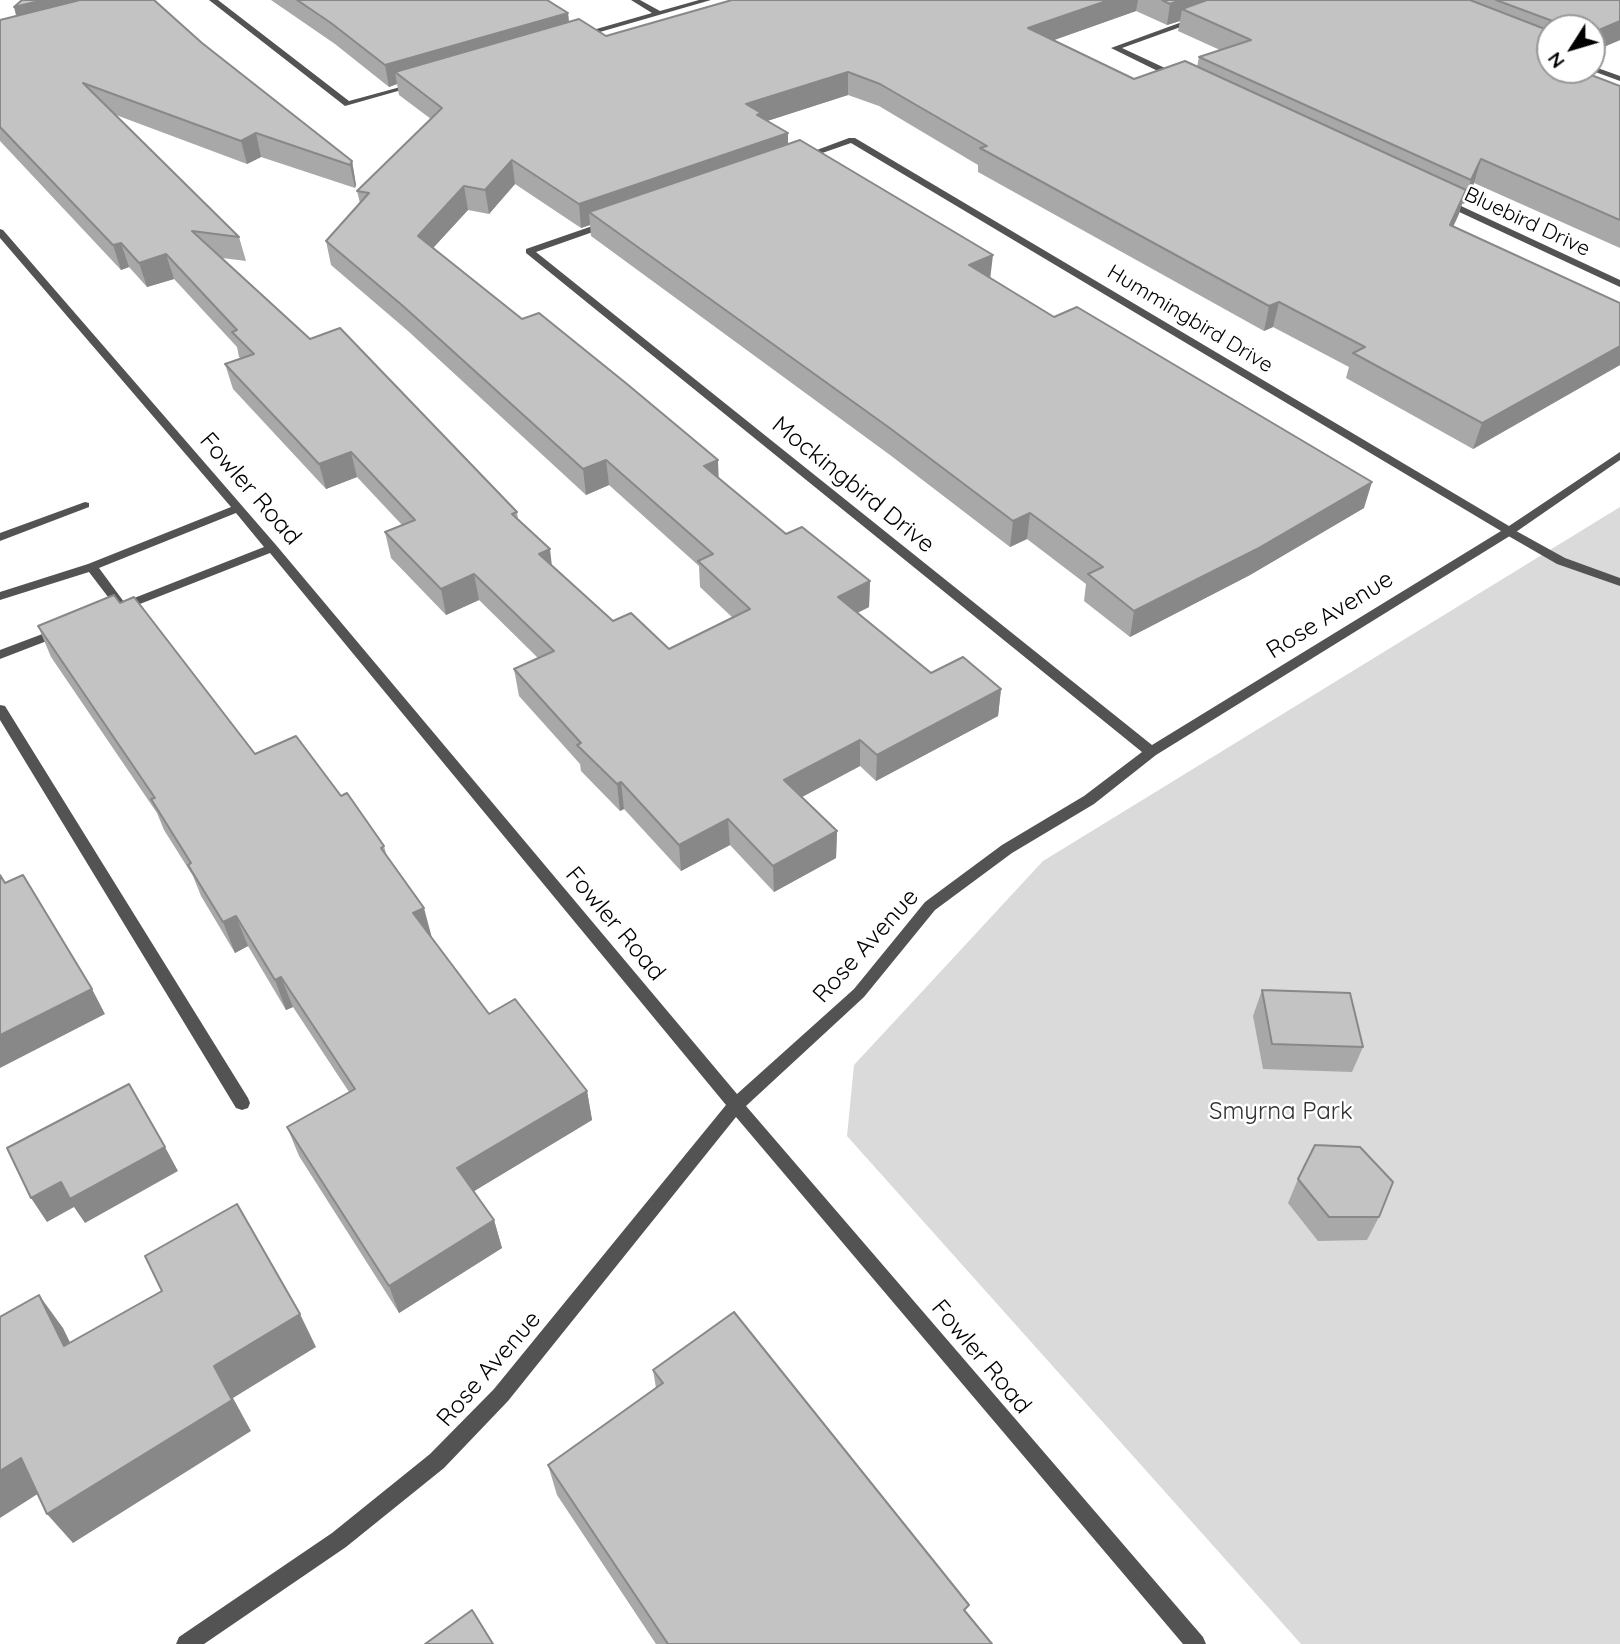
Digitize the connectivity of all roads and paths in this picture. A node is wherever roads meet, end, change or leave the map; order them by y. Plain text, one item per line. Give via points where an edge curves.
1 (213, 0) edge
2 (635, 0) edge
3 (707, 0) edge
4 (659, 14) junction
5 (1203, 18) edge
6 (568, 40) edge
7 (426, 82) edge
8 (1191, 83) edge
9 (787, 162) edge
10 (1431, 196) edge
11 (620, 220) edge
12 (0, 232) edge
13 (1620, 284) edge
14 (1620, 455) edge
15 (85, 505) dead end
16 (237, 509) junction
17 (1509, 531) junction
18 (0, 537) edge
19 (272, 548) junction
20 (92, 568) junction
21 (1620, 582) edge
22 (0, 597) edge
23 (74, 626) edge
24 (0, 655) edge
25 (0, 709) edge
26 (1151, 752) junction
27 (242, 1103) dead end
28 (736, 1105) junction
29 (186, 1644) edge
30 (1196, 1644) edge

1 - 7 street via 348,104
2 - 4 street
3 - 4 street
4 - 6 street
5 - 8 street via 1115,48
9 - 17 street, Hummingbird Drive via 852,139
10 - 13 street, Bluebird Drive
11 - 26 street, Mockingbird Drive via 529,251
12 - 16 street, Fowler Road
14 - 17 street, Rose Avenue
15 - 18 street
16 - 19 street, Fowler Road
16 - 20 street
17 - 21 street, Hummingbird Drive via 1561,561
17 - 26 street, Rose Avenue
19 - 20 street via 116,609
19 - 28 street, Fowler Road
20 - 22 street
23 - 24 street
25 - 27 street
26 - 28 street, Rose Avenue via 930,906 859,993
28 - 29 street, Rose Avenue via 501,1395 437,1461 339,1540
28 - 30 street, Fowler Road

